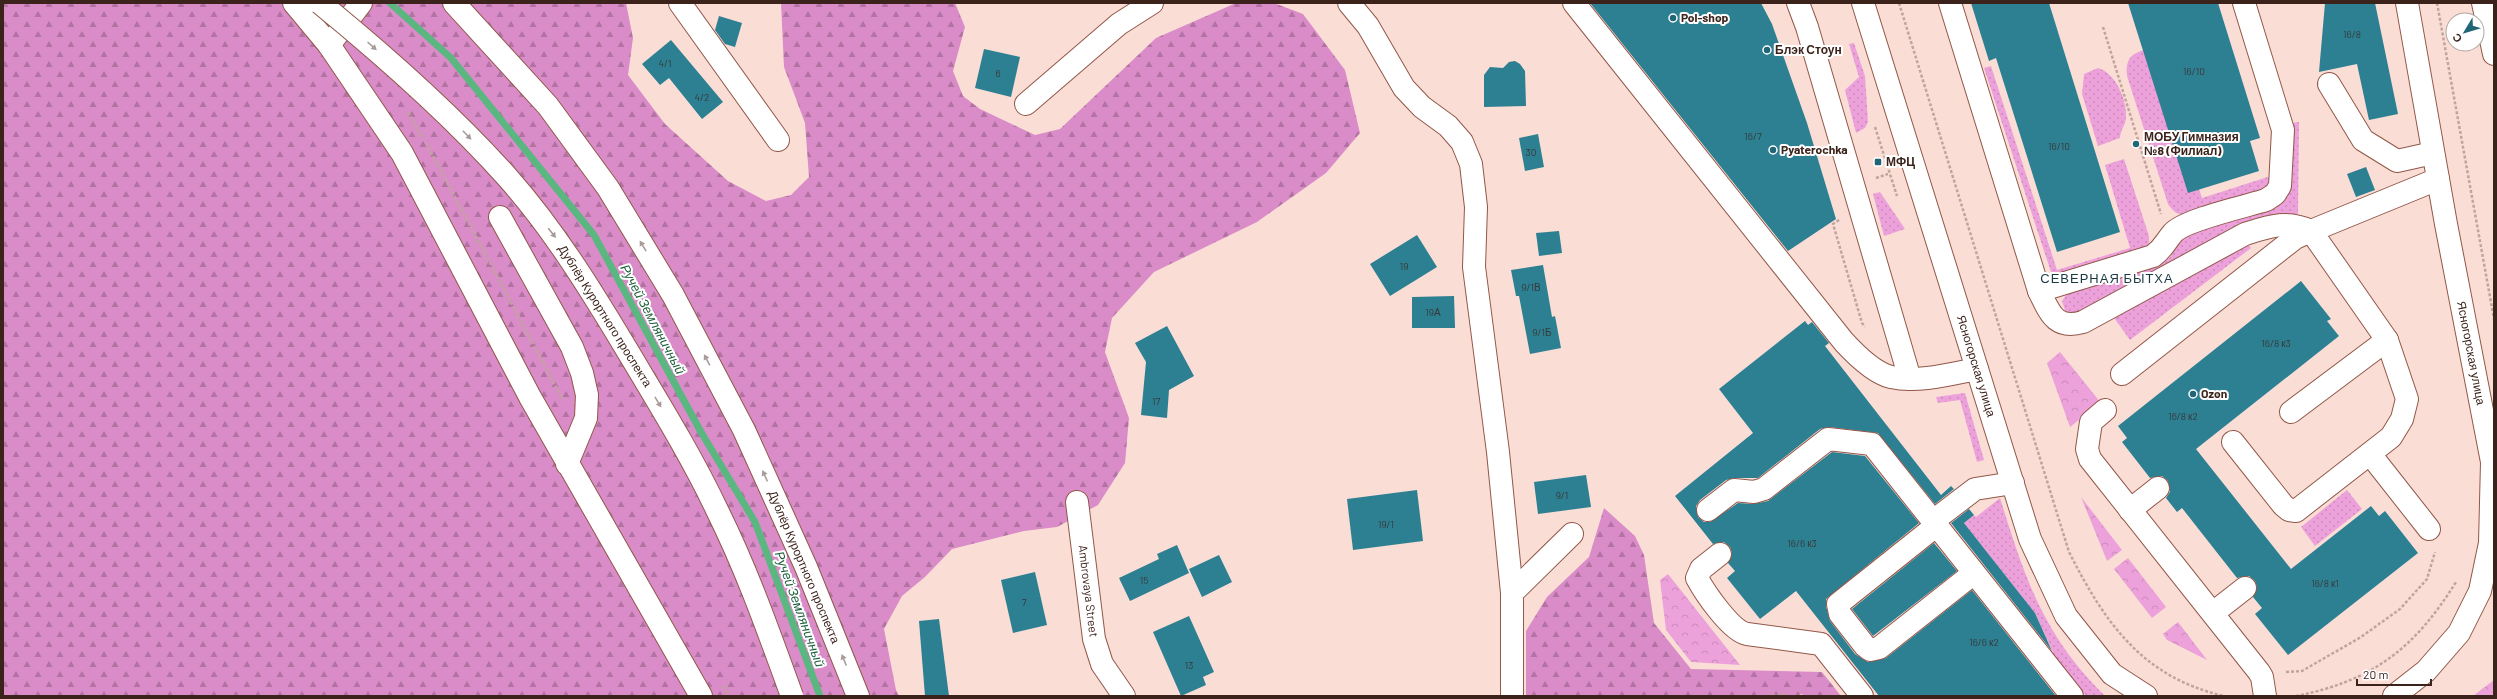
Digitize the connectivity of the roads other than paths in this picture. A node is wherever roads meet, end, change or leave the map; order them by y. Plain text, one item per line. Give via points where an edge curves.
1 (294, 3) edge
2 (320, 3) edge
3 (361, 3) edge
4 (454, 3) edge
5 (680, 3) edge
6 (1152, 3) edge
7 (1349, 3) edge
8 (1574, 3) edge
9 (1798, 3) edge
10 (1863, 3) edge
11 (1950, 3) edge
12 (2244, 3) edge
13 (2407, 3) edge
14 (2483, 3) edge
15 (328, 45) junction
16 (2494, 54) edge
17 (2329, 84) dead end
18 (1026, 104) dead end
19 (778, 140) dead end
20 (2433, 153) junction
21 (2438, 180) junction
22 (500, 217) dead end
23 (2311, 231) junction
24 (2039, 291) junction
25 (2387, 340) junction
26 (1977, 369) junction
27 (2122, 374) dead end
28 (1910, 379) junction
29 (2105, 410) dead end
30 (2291, 412) dead end
31 (2233, 442) dead end
32 (2370, 454) junction
33 (567, 464) junction
34 (2013, 483) junction
35 (2158, 488) dead end
36 (1077, 502) dead end
37 (1708, 510) dead end
38 (2130, 510) junction
39 (1935, 523) junction
40 (2429, 529) road end
41 (1572, 534) dead end
42 (1720, 554) dead end
43 (1974, 573) junction
44 (2245, 588) dead end
45 (1512, 593) junction
46 (2213, 613) junction
47 (1868, 694) edge
48 (2069, 695) edge
49 (701, 696) edge
50 (792, 696) edge
51 (858, 696) edge
52 (1124, 696) edge
53 (1512, 696) edge
54 (2146, 696) edge
55 (2265, 696) edge
56 (2394, 696) edge

1 - 15 main road
2 -> 50 main road, Дублёр Курортного проспекта, bridge via 445,112 508,178 558,239 665,414 717,508 753,587
3 - 15 main road
51 -> 4 main road, Дублёр Курортного проспекта via 806,567 744,430 673,295 608,188 548,106
5 - 19 main road
6 - 18 main road via 1119,24
7 - 45 main road via 1368,26 1404,88 1422,107 1448,126 1462,142 1471,164 1476,207 1474,267 1498,452
8 - 28 main road via 1844,342 1860,358 1890,377
9 - 28 main road
10 - 26 main road, Ясногорская улица
11 - 24 main road
12 - 24 main road via 2283,130 2280,186 2275,194 2266,200 2186,225 2173,233 2170,241 2153,256
13 - 20 main road, Ясногорская улица
14 - 16 main road
15 - 33 main road via 402,153
17 - 20 main road via 2367,143 2397,161
20 - 21 main road, Ясногорская улица
21 - 23 main road
21 - 56 main road, Ясногорская улица via 2492,462 2490,543 2480,591 2458,633 2426,671
22 - 33 main road via 572,346 582,373 587,395 586,418
23 - 24 main road via 2296,224 2270,226 2245,234 2083,322 2072,325 2061,323 2051,315
23 - 25 main road
23 - 27 main road via 2295,238
25 - 30 main road
25 - 32 main road via 2407,399 2402,419 2391,437
26 - 28 main road
26 - 34 main road, Ясногорская улица
29 - 38 main road via 2091,422 2088,454
31 - 32 main road via 2283,504 2289,510 2296,511
32 - 40 main road
33 - 49 main road
34 - 39 main road via 1975,489
34 - 54 main road, Ясногорская улица via 2030,539 2066,616 2112,674
35 - 38 main road
36 - 52 main road, Ambrovaya Street via 1094,639 1102,664
37 - 39 main road via 1734,490 1754,492 1764,489 1823,442 1833,439 1872,444
38 - 46 main road
39 - 43 main road
39 - 43 main road via 1838,604 1840,614 1865,646 1870,650 1879,648
41 - 45 main road
42 - 47 main road via 1701,569 1697,578 1739,632 1821,644
43 - 48 main road
44 - 46 main road
45 - 53 main road
46 - 55 main road via 2260,674

